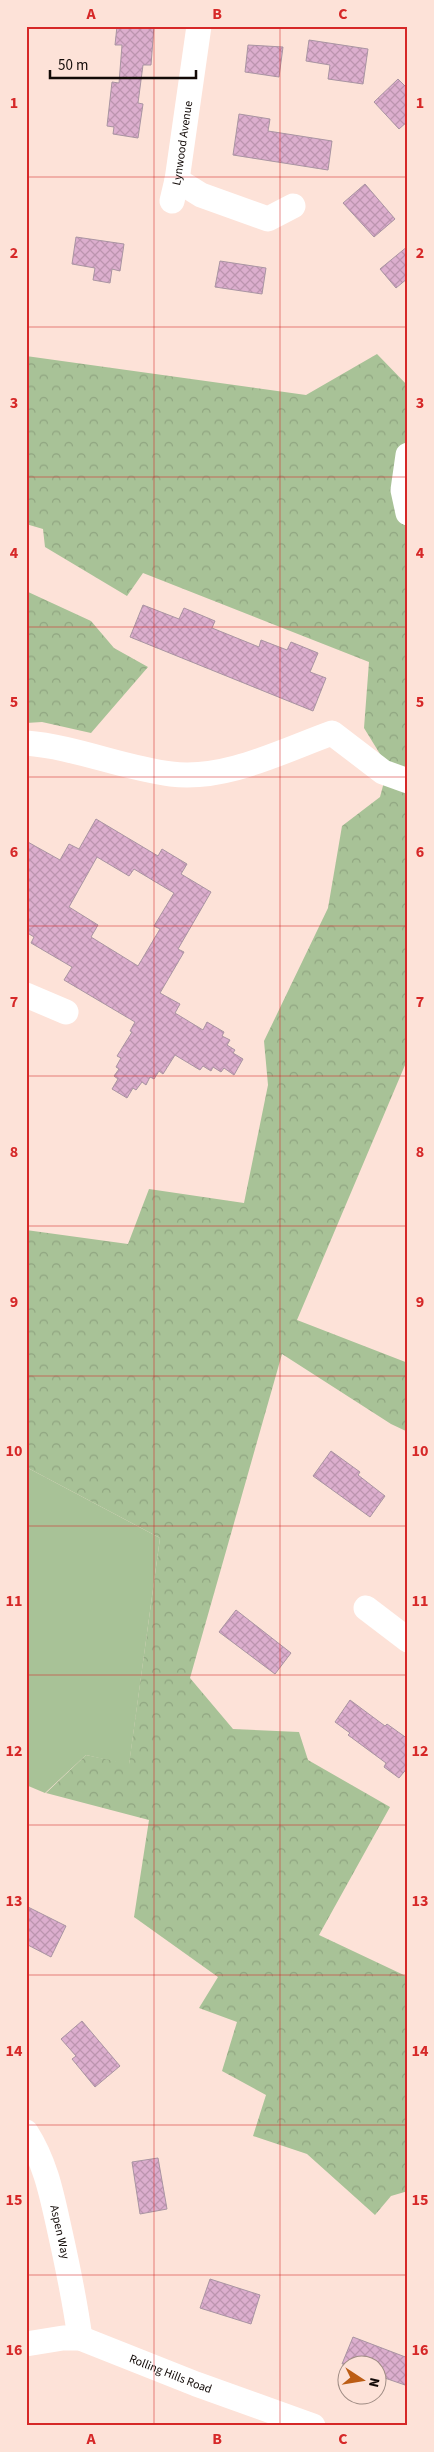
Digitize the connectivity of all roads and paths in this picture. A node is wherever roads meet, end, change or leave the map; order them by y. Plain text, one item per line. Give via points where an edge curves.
1 (199, 26) edge
2 (293, 206) dead end
3 (408, 454) edge
4 (408, 513) edge
5 (26, 743) edge
6 (408, 781) edge
7 (26, 995) edge
8 (66, 1012) dead end
9 (366, 1608) dead end
10 (408, 1640) edge
11 (26, 2132) edge
12 (80, 2338) junction
13 (26, 2344) edge
14 (313, 2426) edge

1 - 2 street, Lynwood Avenue via 174,190 201,195 268,219
3 - 4 street via 403,490
5 - 6 street via 82,752 140,769 173,774 208,774 332,733 383,772
7 - 8 street
9 - 10 street
11 - 12 street, Aspen Way via 47,2171 74,2294
12 - 13 street, Rolling Hills Road
12 - 14 street, Rolling Hills Road

